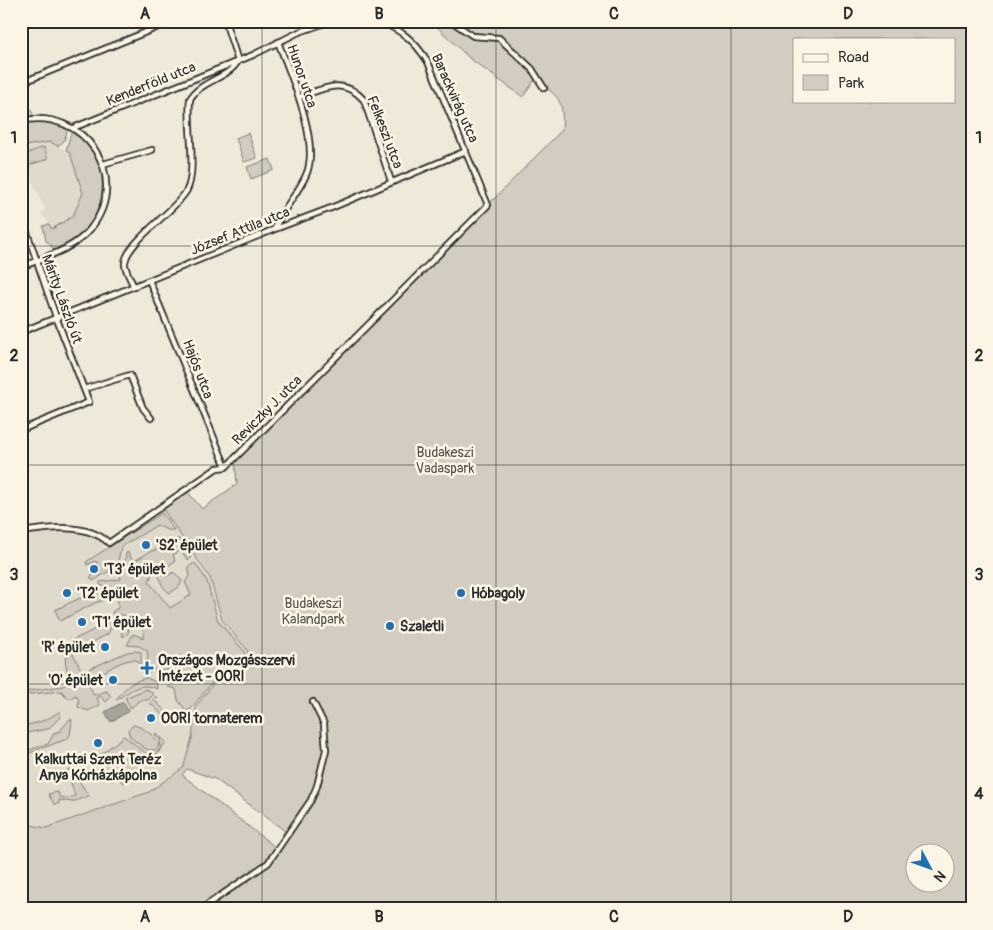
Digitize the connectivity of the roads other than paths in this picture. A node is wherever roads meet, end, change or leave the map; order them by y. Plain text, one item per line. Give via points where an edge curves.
1 (26, 21) edge
2 (173, 21) edge
3 (225, 21) edge
4 (331, 21) edge
5 (377, 21) edge
6 (451, 21) edge
7 (21, 23) edge
8 (278, 42) junction
9 (238, 61) junction
10 (21, 82) edge
11 (544, 88) dead end
12 (300, 97) junction
13 (21, 122) edge
14 (73, 128) junction
15 (152, 150) dead end
16 (466, 151) junction
17 (103, 164) junction
18 (391, 181) junction
19 (488, 205) joint
20 (21, 216) edge
21 (274, 229) junction
22 (36, 261) junction
23 (21, 267) edge
24 (149, 280) junction
25 (134, 287) junction
26 (56, 317) junction
27 (21, 332) edge
28 (84, 389) junction
29 (152, 418) dead end
30 (21, 430) edge
31 (226, 467) junction
32 (21, 532) edge
33 (313, 702) dead end
34 (201, 909) edge

1 - 7 street
2 - 10 street
3 - 9 street
4 - 8 street
5 - 16 street, Barackvirág utca via 407,35 418,46
6 - 11 street via 473,36 499,38 532,69
8 - 9 street
8 - 12 street, Hunor utca
9 - 14 street, Kenderföld utca
9 - 25 street via 230,70 202,86 190,99 189,183 179,201 128,254 126,266
12 - 18 street, Felkeszi utca via 332,86 347,87 356,92 364,100
12 - 21 street, Hunor utca via 309,165 297,193
13 - 14 street via 41,119
14 - 17 street via 95,150
15 - 17 street
16 - 18 street, József Attila utca
16 - 19 street, Barackvirág utca
17 - 22 street via 106,196 102,211 91,229 70,247
18 - 21 street, József Attila utca
19 - 31 street, Reviczky J. utca
20 - 22 street, Márity László út
21 - 24 street, József Attila utca
22 - 23 street
22 - 26 street, Márity László út
24 - 25 street, József Attila utca
24 - 31 street, Hajós utca
25 - 26 street, József Attila utca
26 - 27 street, József Attila utca
26 - 28 street, Márity László út
28 - 29 street via 130,375 143,408
28 - 30 street via 89,402
31 - 32 street, Reviczky J. utca via 217,468 109,543 99,536 55,527
33 - 34 street via 324,724 326,750 311,800 268,863

